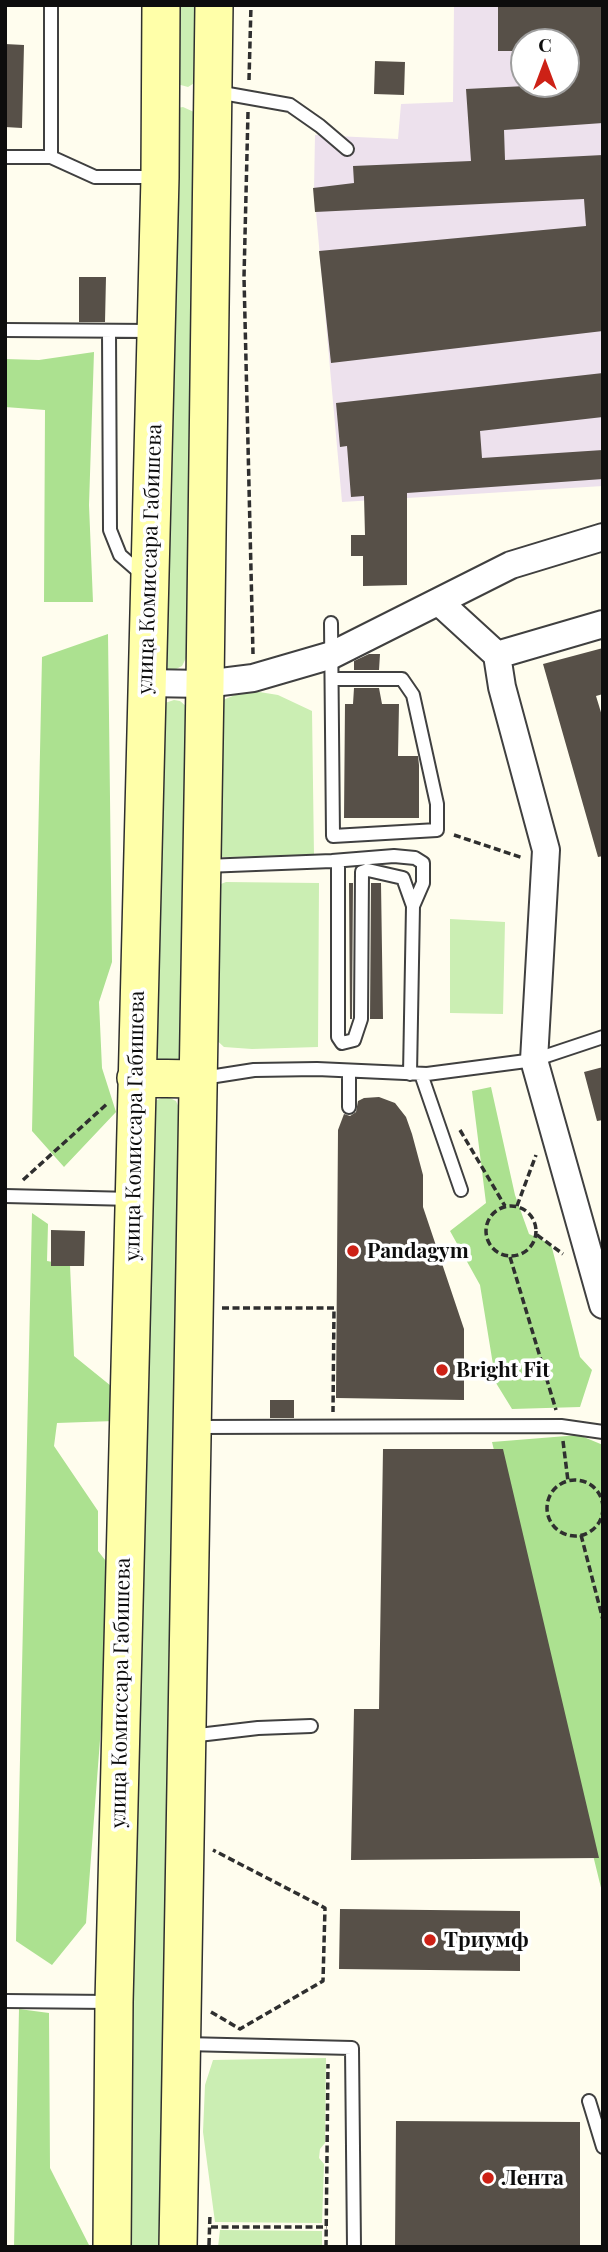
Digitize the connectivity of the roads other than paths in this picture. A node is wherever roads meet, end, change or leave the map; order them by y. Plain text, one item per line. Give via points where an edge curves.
1 (51, 5) edge
2 (161, 5) edge
3 (214, 5) edge
4 (159, 90) junction
5 (213, 91) junction
6 (347, 149) dead end
7 (5, 158) edge
8 (51, 158) junction
9 (160, 177) junction
10 (5, 330) edge
11 (109, 331) junction
12 (156, 331) junction
13 (603, 537) edge
14 (149, 580) junction
15 (439, 602) junction
16 (331, 623) dead end
17 (603, 624) edge
18 (497, 655) junction
19 (332, 667) junction
20 (146, 683) junction
21 (205, 684) junction
22 (338, 861) junction
23 (201, 866) junction
24 (413, 906) junction
25 (603, 1037) edge
26 (534, 1060) junction
27 (349, 1071) junction
28 (416, 1074) junction
29 (136, 1078) junction
30 (197, 1079) junction
31 (349, 1107) dead end
32 (461, 1190) dead end
33 (10, 1192) edge
34 (133, 1199) junction
35 (603, 1305) edge
36 (191, 1427) junction
37 (603, 1433) edge
38 (311, 1726) dead end
39 (186, 1736) junction
40 (5, 2001) edge
41 (114, 2002) junction
42 (181, 2043) junction
43 (589, 2101) dead end
44 (603, 2147) edge
45 (112, 2247) edge
46 (178, 2247) edge
47 (354, 2247) edge

1 - 8 lane
2 - 4 street, улица Комиссара Габишева
3 - 5 street
4 - 5 street
4 - 9 street, улица Комиссара Габишева
5 - 6 lane via 290,105
5 - 21 street
7 - 8 lane
8 - 9 lane via 95,177
9 - 12 street, улица Комиссара Габишева
10 - 11 lane
11 - 12 lane
11 - 14 lane via 110,530 120,555
12 - 14 street, улица Комиссара Габишева
13 - 15 street via 511,565
14 - 20 street, улица Комиссара Габишева
15 - 18 street
15 - 19 street
16 - 19 lane
17 - 18 street
18 - 26 street via 546,850
19 - 19 lane via 333,836 437,830 437,804 413,695 402,679
19 - 21 street
20 - 21 street
20 - 29 street, улица Комиссара Габишева
21 - 23 street
22 - 23 lane
22 - 24 lane via 415,858 423,863 423,883
22 - 24 lane via 338,1037 342,1043 354,1040 360,1019 362,873 368,870 403,878
23 - 30 street
24 - 28 lane
25 - 26 lane
26 - 28 lane
26 - 35 street
27 - 28 lane
27 - 30 lane via 254,1070
27 - 31 lane
28 - 32 lane
29 - 30 street
29 - 34 street, улица Комиссара Габишева
30 - 36 street
33 - 34 lane
34 - 41 street, улица Комиссара Габишева
36 - 37 lane via 561,1426
36 - 39 street
38 - 39 lane
39 - 42 street
40 - 41 lane
41 - 45 street, улица Комиссара Габишева
42 - 46 street
42 - 47 lane via 352,2048
43 - 44 lane

